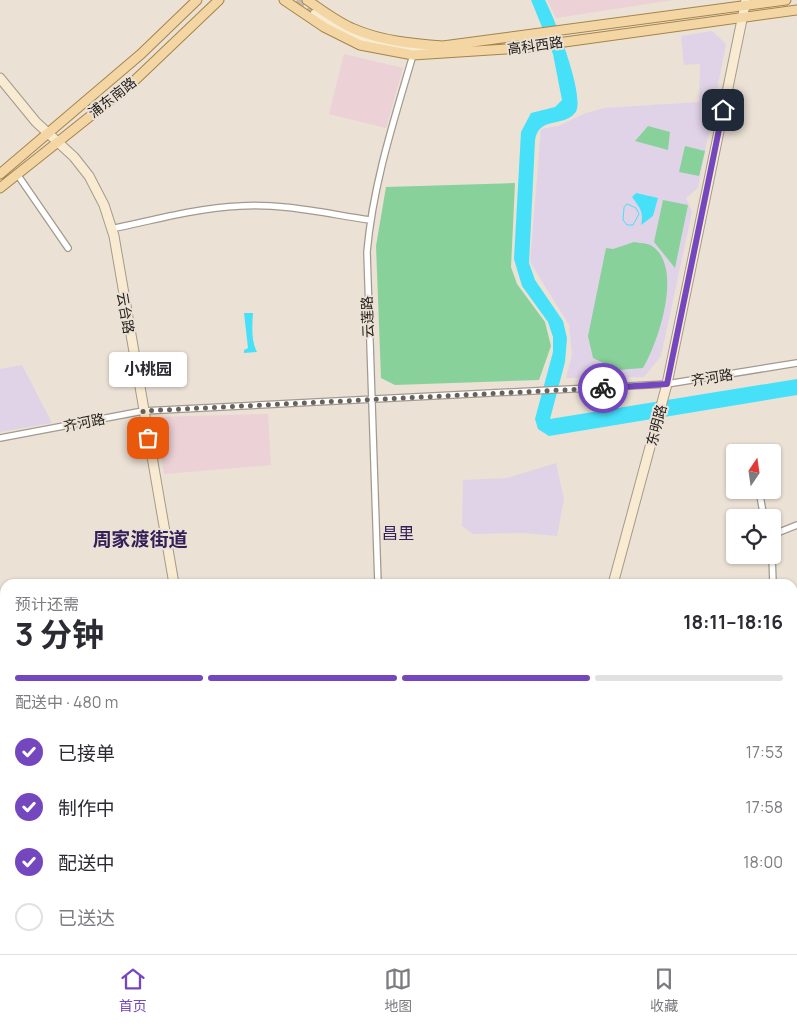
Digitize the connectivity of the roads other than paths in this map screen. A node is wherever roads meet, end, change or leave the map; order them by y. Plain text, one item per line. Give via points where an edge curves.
1 (197, 0) edge
2 (218, 0) edge
3 (284, 0) edge
4 (307, 0) edge
5 (786, 0) edge
6 (745, 3) edge
7 (797, 10) edge
8 (315, 14) tunnel mouth
9 (742, 18) junction
10 (450, 54) junction
11 (413, 56) junction
12 (0, 78) edge
13 (47, 132) junction
14 (57, 141) junction
15 (0, 174) edge
16 (17, 174) junction
17 (0, 188) edge
18 (370, 220) junction
19 (111, 229) junction
20 (68, 248) dead end
21 (797, 363) edge
22 (667, 384) junction
23 (370, 400) junction
24 (143, 411) junction
25 (0, 438) edge
26 (797, 524) edge
27 (781, 531) edge
28 (772, 564) edge
29 (173, 579) edge
30 (378, 579) edge
31 (614, 579) edge
32 (773, 579) edge

1 - 13 main road, 浦东南路 via 141,54
2 - 14 main road, 浦东南路 via 132,83
3 - 11 main road, 高科西路 via 324,27 360,45
4 - 6 main road, 高科西路 via 354,29 411,44 443,46
5 - 6 main road, 高科西路
6 - 9 main road, 东明路
7 - 9 main road, 高科西路
8 - 10 main road via 363,39 406,49
9 - 10 main road, 高科西路
9 - 22 main road, 东明路
10 - 11 main road, 高科西路
11 - 18 street, 云莲路 via 380,171
12 - 13 main road, 云台路
13 - 14 main road, 云台路
13 - 15 main road, 浦东南路
14 - 16 main road, 浦东南路
14 - 19 main road, 云台路 via 94,183
16 - 17 main road, 浦东南路
16 - 20 street
18 - 19 street via 268,206 241,206 214,208
18 - 23 street, 云莲路 via 366,268
19 - 24 main road, 云台路
21 - 22 street, 齐河路
22 - 23 street, 齐河路
22 - 31 main road, 东明路
23 - 24 street, 齐河路
23 - 30 street, 云莲路
24 - 25 street, 齐河路
24 - 29 main road, 云台路
26 - 27 street
28 - 32 street

